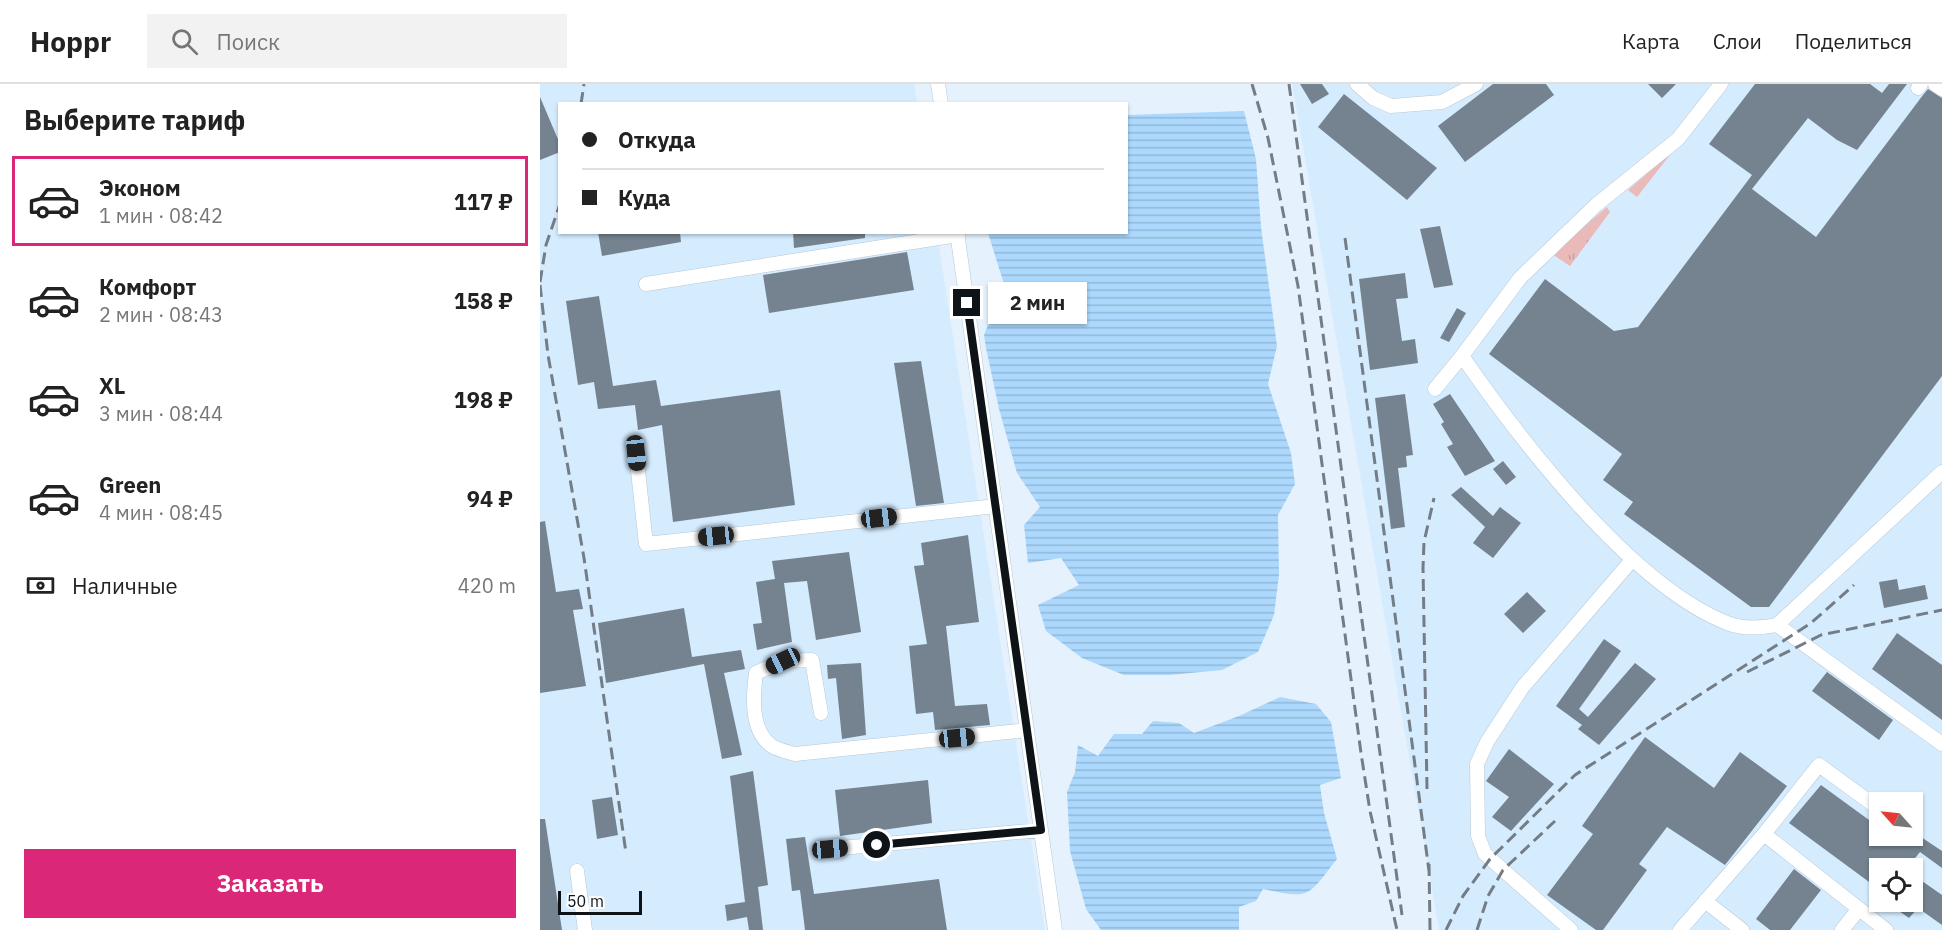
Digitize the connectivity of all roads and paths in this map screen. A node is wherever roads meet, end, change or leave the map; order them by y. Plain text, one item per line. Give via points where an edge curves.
1 (938, 84) edge
2 (1358, 84) edge
3 (1476, 84) edge
4 (1721, 84) edge
5 (1935, 84) edge
6 (1942, 89) edge
7 (941, 102) edge
8 (957, 234) edge
9 (646, 284) dead end
10 (1462, 356) junction
11 (1435, 389) dead end
12 (636, 453) dead end
13 (1942, 472) edge
14 (996, 506) junction
15 (1632, 560) junction
16 (1777, 625) junction
17 (821, 713) dead end
18 (1027, 730) junction
19 (1942, 744) edge
20 (1869, 802) edge
21 (1041, 830) junction
22 (1764, 834) junction
23 (830, 849) dead end
24 (577, 871) dead end
25 (1705, 901) junction
26 (1859, 909) junction
27 (585, 930) edge
28 (1055, 930) edge
29 (1571, 930) edge
30 (1680, 930) edge
31 (1742, 930) edge
32 (1842, 930) edge
33 (1886, 930) edge

1 - 7 street
2 - 3 street via 1373,98 1391,106 1442,102
4 - 10 street via 1677,139 1596,205 1527,270
5 - 6 street
8 - 9 street
8 - 14 street
10 - 11 street
10 - 15 street via 1544,462
12 - 14 street via 646,544
13 - 16 street
14 - 18 street
15 - 16 street via 1685,599 1728,624
15 - 29 street via 1522,688 1477,764 1478,836 1485,854
16 - 19 street
17 - 18 street via 812,660 783,661 756,673 753,697 757,726 771,745 795,754
18 - 21 street
20 - 22 street via 1819,765
21 - 23 street
21 - 28 street
22 - 25 street
22 - 26 street
24 - 27 street
25 - 30 street
25 - 31 street
26 - 32 street
26 - 33 street

